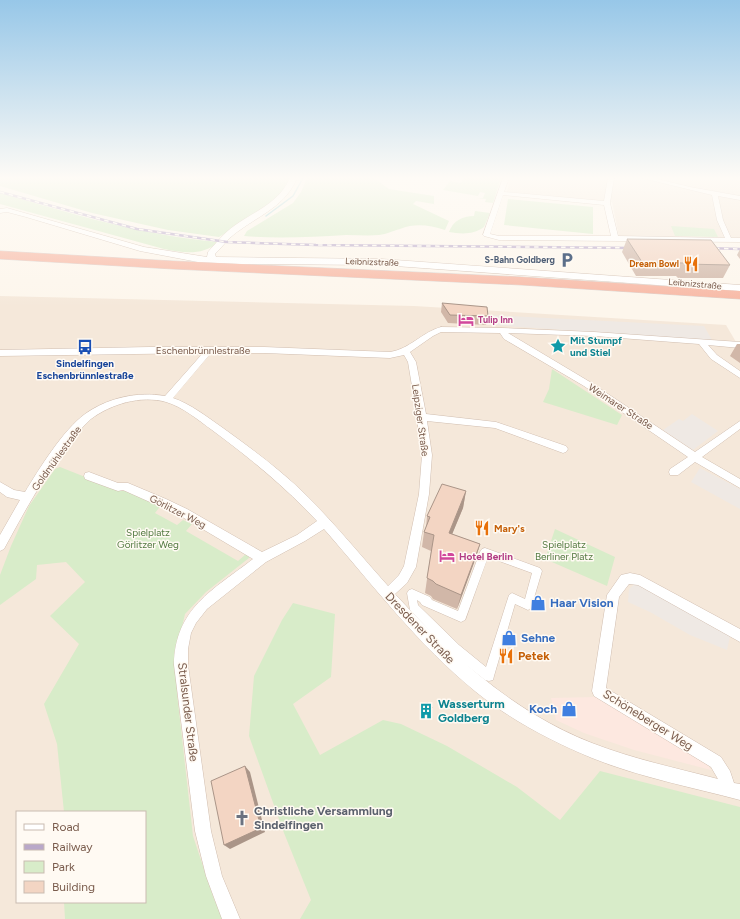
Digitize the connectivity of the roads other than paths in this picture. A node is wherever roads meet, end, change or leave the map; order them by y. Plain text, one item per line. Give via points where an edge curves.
1 (42, 221) edge
2 (248, 221) edge
3 (491, 221) edge
4 (611, 221) edge
5 (720, 221) edge
6 (615, 238) junction
7 (728, 240) junction
8 (740, 240) edge
9 (222, 246) junction
10 (0, 255) edge
11 (183, 257) junction
12 (0, 259) edge
13 (212, 260) junction
14 (242, 261) junction
15 (740, 288) edge
16 (740, 295) edge
17 (740, 298) edge
18 (502, 330) junction
19 (701, 342) junction
20 (740, 345) edge
21 (208, 350) junction
22 (406, 352) junction
23 (0, 353) edge
24 (740, 375) edge
25 (167, 399) junction
26 (423, 417) junction
27 (740, 424) edge
28 (563, 449) dead end
29 (696, 456) junction
30 (674, 472) dead end
31 (89, 476) dead end
32 (740, 484) edge
33 (0, 486) edge
34 (28, 497) junction
35 (325, 522) junction
36 (0, 546) edge
37 (262, 558) junction
38 (387, 594) junction
39 (740, 636) edge
40 (489, 676) joint
41 (734, 790) edge
42 (231, 919) edge

1 - 11 street, Leibnizstraße via 143,249
2 - 9 street via 234,230
3 - 6 street via 486,235 499,238
4 - 6 street
5 - 7 street
6 - 7 street
7 - 8 street
9 - 11 street
9 - 13 street
9 - 14 street via 227,255
10 - 16 highway via 522,280
11 - 13 street, Leibnizstraße
12 - 17 highway
13 - 14 street, Leibnizstraße
14 - 15 street, Leibnizstraße via 381,262
18 - 19 street
18 - 22 street via 442,329 432,333
18 - 29 street, Weimarer Straße via 507,337 580,379
19 - 20 street
19 - 24 street via 714,357
21 - 22 street, Eschenbrünnlestraße via 384,355
21 - 23 street, Eschenbrünnlestraße
21 - 25 street via 206,356
22 - 26 street, Leipziger Straße via 412,362
25 - 34 street, Goldmühlestraße via 146,397 122,401 109,405 87,418 59,449
25 - 35 street, Dresdener Straße via 212,425 245,449 286,483
26 - 28 street via 496,425
26 - 38 street, Leipziger Straße via 427,465 410,567 403,579
27 - 29 street
29 - 30 street
29 - 32 street, Weimarer Straße via 704,464
31 - 37 street, Görlitzer Weg via 118,487 124,486 162,502
33 - 34 street via 11,494
34 - 36 street, Goldmühlestraße
35 - 37 street, Stralsunder Straße
35 - 38 street, Dresdener Straße
37 - 42 street, Stralsunder Straße via 212,596 197,611 185,632 180,649 203,832 214,876
38 - 41 street, Dresdener Straße via 450,661 497,698 530,719 594,751 658,771
39 - 41 street, Schöneberger Weg via 640,580 626,579 613,595 599,691 716,762
40 - 40 street via 455,649 413,607 412,593 427,600 425,602 461,617 485,552 537,571 528,604 512,598

